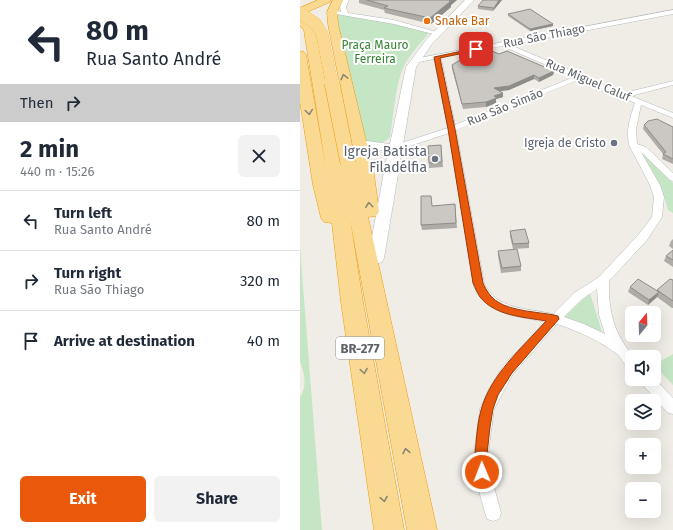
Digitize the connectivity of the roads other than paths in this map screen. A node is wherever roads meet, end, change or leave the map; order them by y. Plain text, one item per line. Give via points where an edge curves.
1 (470, 0) edge
2 (337, 8) edge
3 (300, 12) edge
4 (673, 12) edge
5 (300, 17) edge
6 (300, 20) edge
7 (437, 33) junction
8 (502, 44) junction
9 (437, 57) junction
10 (300, 58) edge
11 (414, 61) junction
12 (580, 76) junction
13 (673, 83) edge
14 (625, 95) junction
15 (639, 102) junction
16 (673, 116) edge
17 (452, 129) junction
18 (359, 144) junction
19 (633, 145) junction
20 (394, 148) junction
21 (341, 165) junction
22 (673, 178) edge
23 (376, 258) junction
24 (603, 280) junction
25 (352, 302) junction
26 (554, 319) junction
27 (381, 327) junction
28 (620, 350) junction
29 (625, 356) edge
30 (653, 386) edge
31 (673, 408) edge
32 (493, 513) dead end
33 (389, 530) edge
34 (422, 530) edge

1 - 7 street
2 - 3 highway
2 - 5 highway
2 - 7 street
18 -> 2 highway
3 - 21 highway, bridge via 312,20 322,34
4 - 8 street, Rua São Thiago
6 - 21 highway via 309,29
7 - 11 street
8 - 9 street, Rua São Thiago
8 - 12 street, Rua Miguel Caluf
9 - 11 street, Rua São Thiago
9 - 17 street
10 -> 25 highway via 321,185
11 - 20 street
12 - 14 street, Rua Miguel Caluf
12 - 17 street, Rua São Simão
13 - 14 street
14 - 15 street, Rua Miguel Caluf
15 - 16 street, Rua Miguel Caluf
15 - 19 street via 630,132
17 - 20 street, Rua São Simão
17 - 26 street via 478,283 483,294 502,308
18 - 20 street, Rua São Simão
23 -> 18 highway via 366,174
19 - 22 street via 643,149
19 - 24 street via 659,196 657,217 643,237
20 - 23 street
21 - 25 highway, BR-277
21 - 27 highway, BR-277
23 - 27 highway
24 - 26 street via 578,296
24 - 28 street via 602,306 610,333
25 -> 33 highway, BR-277
26 - 28 street via 593,333
26 - 32 street via 500,381 487,409 481,454 482,472
34 -> 27 highway, BR-277
28 - 29 street
30 - 31 street

